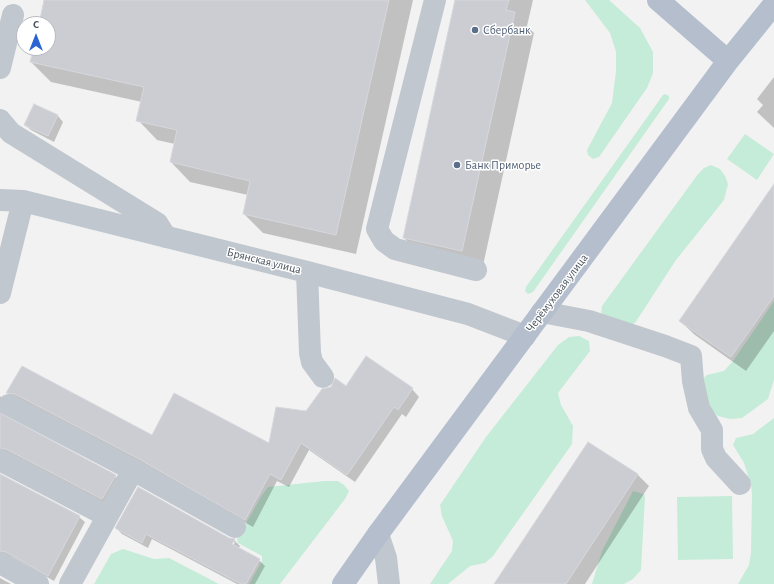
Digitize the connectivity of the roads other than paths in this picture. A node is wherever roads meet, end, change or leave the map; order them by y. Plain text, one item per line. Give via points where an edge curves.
1 (435, 0) edge
2 (658, 0) edge
3 (774, 4) edge
4 (13, 15) dead end
5 (728, 61) junction
6 (0, 68) edge
7 (0, 120) edge
8 (0, 200) edge
9 (23, 201) junction
10 (167, 238) junction
11 (476, 270) dead end
12 (307, 272) junction
13 (0, 293) edge
14 (542, 312) junction
15 (525, 336) junction
16 (323, 377) dead end
17 (9, 405) dead end
18 (0, 460) edge
19 (133, 470) junction
20 (740, 484) dead end
21 (107, 516) junction
22 (235, 527) dead end
23 (378, 534) junction
24 (0, 563) edge
25 (38, 584) edge
26 (70, 584) edge
27 (343, 584) edge
28 (389, 584) edge

1 - 11 street via 377,229 384,241 395,249
2 - 5 main road
3 - 5 main road, Черёмуховая улица
4 - 6 street
5 - 14 main road, Черёмуховая улица
7 - 10 street via 11,133 157,223
8 - 9 street, Брянская улица
9 - 10 street, Брянская улица
9 - 13 street
10 - 12 street, Брянская улица
12 - 15 street, Брянская улица via 468,314
12 - 16 street via 310,353 312,362
14 - 15 main road, Черёмуховая улица
14 - 20 street via 589,321 691,356 699,408 712,430 712,449 716,458
15 - 23 main road, Черёмуховая улица
17 - 19 street
18 - 21 street
19 - 21 street
19 - 22 street
21 - 26 street
23 - 27 main road, Черёмуховая улица
23 - 28 street via 386,558
24 - 25 street

